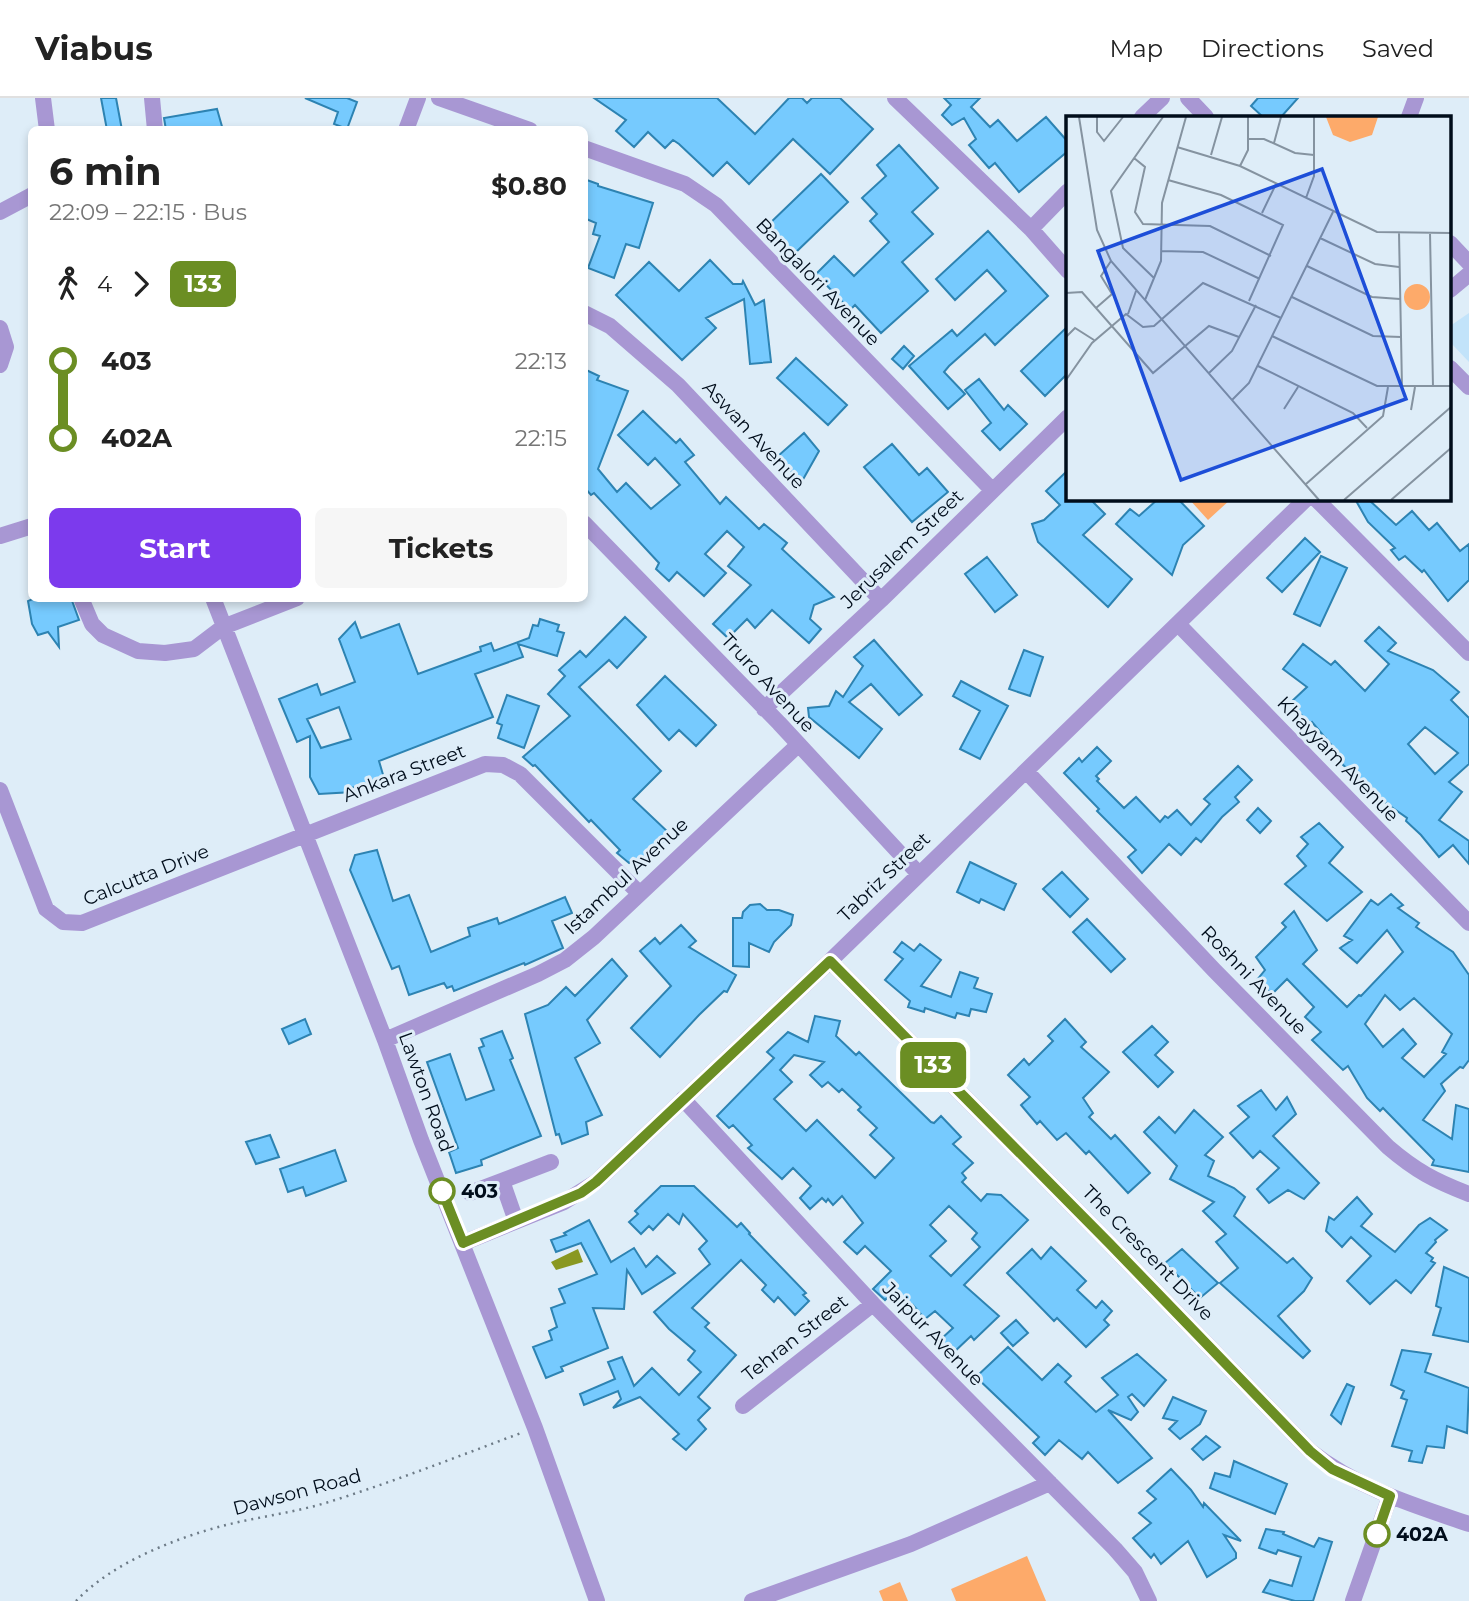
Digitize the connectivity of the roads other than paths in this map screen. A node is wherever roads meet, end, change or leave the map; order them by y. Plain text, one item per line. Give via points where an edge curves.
1 (43, 98) edge
2 (152, 98) edge
3 (418, 98) edge
4 (439, 98) edge
5 (895, 98) edge
6 (1162, 98) edge
7 (1188, 98) edge
8 (1416, 98) edge
9 (1143, 116) edge
10 (1205, 116) edge
11 (1409, 116) edge
12 (46, 126) edge
13 (155, 126) edge
14 (408, 126) edge
15 (519, 126) edge
16 (588, 149) edge
17 (1066, 193) edge
18 (28, 196) edge
19 (0, 212) edge
20 (1031, 229) junction
21 (1452, 245) edge
22 (1469, 263) edge
23 (1066, 269) edge
24 (1469, 274) edge
25 (1452, 288) edge
26 (588, 315) edge
27 (0, 328) edge
28 (0, 365) edge
29 (1452, 370) edge
30 (1469, 387) edge
31 (1066, 419) edge
32 (992, 490) junction
33 (1306, 500) edge
34 (1317, 500) edge
35 (28, 527) edge
36 (588, 527) edge
37 (0, 536) edge
38 (881, 600) junction
39 (83, 602) edge
40 (214, 602) edge
41 (287, 602) edge
42 (1178, 624) junction
43 (223, 627) junction
44 (1469, 653) edge
45 (764, 709) junction
46 (798, 746) junction
47 (1026, 771) junction
48 (0, 790) edge
49 (303, 835) junction
50 (918, 873) junction
51 (639, 893) junction
52 (1469, 923) edge
53 (830, 961) junction
54 (385, 1040) junction
55 (683, 1099) junction
56 (551, 1162) dead end
57 (502, 1181) junction
58 (470, 1193) dead end
59 (1469, 1194) edge
60 (516, 1221) junction
61 (463, 1243) junction
62 (873, 1304) junction
63 (743, 1406) dead end
64 (1050, 1483) junction
65 (1390, 1496) junction
66 (1469, 1524) edge
67 (597, 1601) edge
68 (752, 1601) edge
69 (1149, 1601) edge
70 (1353, 1601) edge

1 - 12 street
2 - 13 street
3 - 14 street
4 - 15 street
5 - 20 street
6 - 9 street
7 - 10 street
8 - 11 street
16 - 32 street, Bangalori Avenue via 685,184 716,205
17 - 20 street
18 - 19 street
20 - 23 street
21 - 22 street
24 - 25 street
26 - 38 street, Aswan Avenue via 610,326 678,384
27 - 28 street via 6,347
29 - 30 street
31 - 32 street, Jerusalem Street
32 - 38 street, Jerusalem Street
33 - 42 street, Tabriz Street
34 - 44 street
35 - 37 street
36 - 45 street, Truro Avenue
38 - 45 street, Jerusalem Street
39 - 43 street via 92,624 103,635 138,652 194,649
40 - 43 street, Lawton Road
41 - 43 street
42 - 47 street, Tabriz Street
42 - 52 street, Khayyam Avenue
43 - 49 street, Lawton Road
45 - 46 street, Truro Avenue
46 - 50 street, Truro Avenue
46 - 51 street, Istambul Avenue
47 - 50 street, Tabriz Street
47 - 59 street, Roshni Avenue via 1388,1147 1413,1168
48 - 49 street, Calcutta Drive via 46,909 63,922 82,923
49 - 51 street, Ankara Street via 459,773 485,764 503,765 520,774
49 - 54 street, Lawton Road
50 - 53 street, Tabriz Street
51 - 54 street, Istambul Avenue via 565,960
53 - 55 street, Tabriz Street
53 - 65 street, The Crescent Drive via 1310,1451 1332,1469
54 - 61 street, Lawton Road
55 - 60 street, Tabriz Street via 581,1193
55 - 62 street, Jaipur Avenue
56 - 57 street
57 - 58 street
57 - 60 street
60 - 61 street, Tabriz Street
61 - 67 street, Lawton Road
62 - 63 street, Tehran Street
62 - 64 street, Jaipur Avenue
64 - 68 street via 911,1545
64 - 69 street, Jaipur Avenue via 1135,1572
65 - 66 street, The Crescent Drive
65 - 70 street

